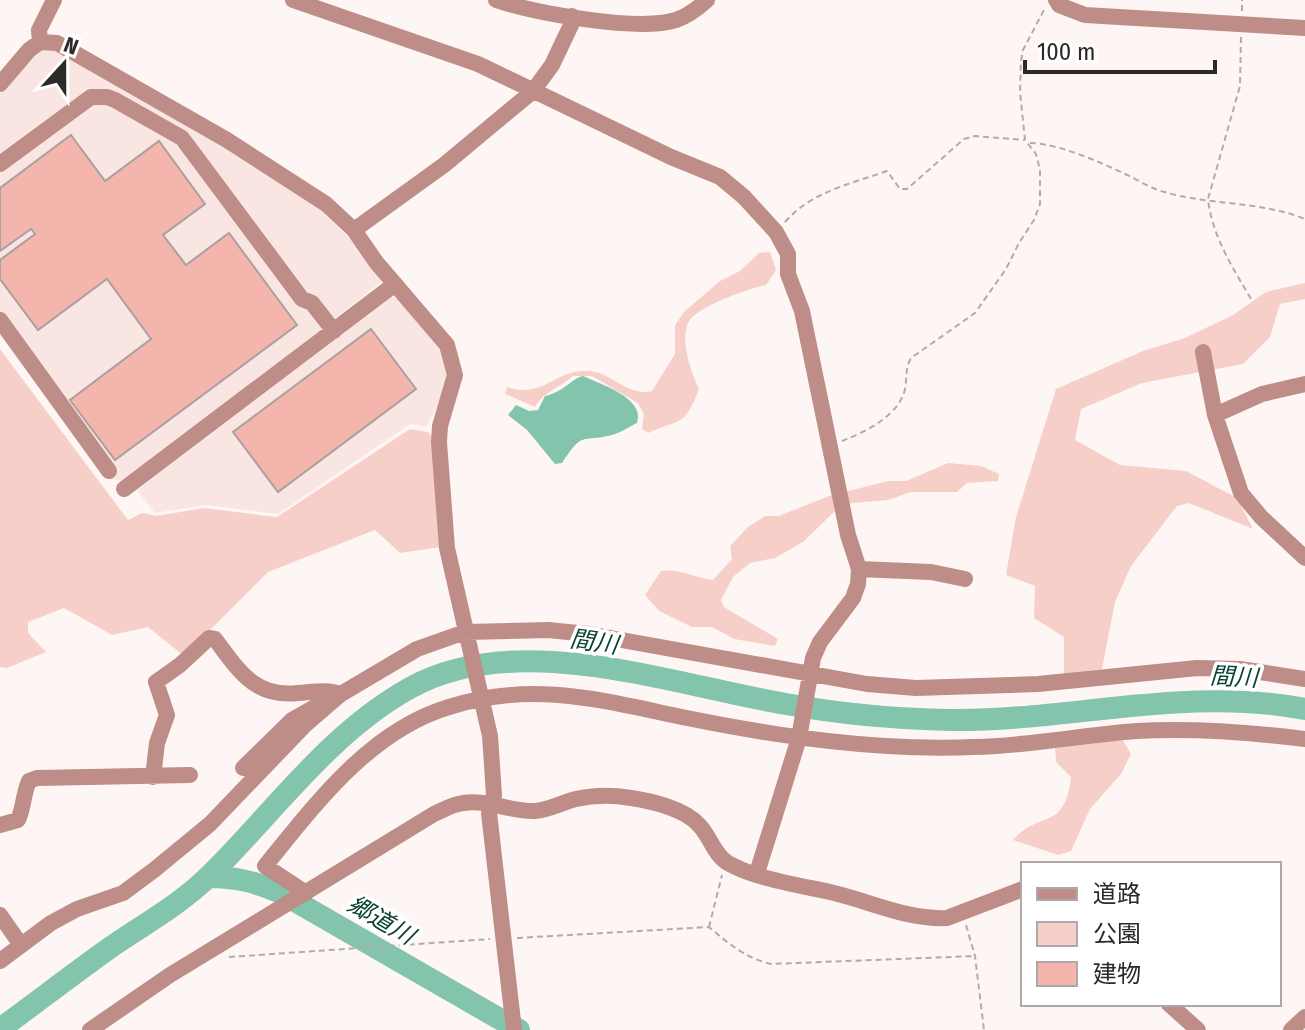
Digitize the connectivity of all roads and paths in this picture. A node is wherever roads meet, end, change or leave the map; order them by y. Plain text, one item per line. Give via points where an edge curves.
1 (54, 0) edge
2 (293, 0) edge
3 (496, 0) edge
4 (707, 0) edge
5 (1056, 0) edge
6 (572, 16) junction
7 (1241, 24) junction
8 (1305, 28) edge
9 (40, 42) junction
10 (0, 84) edge
11 (533, 91) junction
12 (1025, 140) junction
13 (1029, 143) junction
14 (0, 164) edge
15 (1208, 199) junction
16 (1305, 219) edge
17 (354, 230) junction
18 (776, 232) junction
19 (395, 284) junction
20 (1251, 299) dead end
21 (0, 320) edge
22 (334, 331) junction
23 (1203, 352) dead end
24 (1305, 384) edge
25 (1215, 415) junction
26 (830, 446) junction
27 (109, 471) dead end
28 (124, 489) dead end
29 (1305, 558) edge
30 (859, 569) junction
31 (965, 579) dead end
32 (466, 634) junction
33 (808, 677) junction
34 (1305, 679) edge
35 (338, 693) junction
36 (480, 697) junction
37 (799, 735) junction
38 (1305, 739) edge
39 (243, 768) dead end
40 (190, 775) dead end
41 (153, 777) junction
42 (491, 804) junction
43 (0, 825) edge
44 (726, 863) junction
45 (757, 873) junction
46 (1021, 890) edge
47 (305, 894) junction
48 (961, 913) junction
49 (0, 915) edge
50 (709, 927) junction
51 (505, 939) junction
52 (21, 945) junction
53 (975, 956) junction
54 (227, 957) dead end
55 (0, 961) edge
56 (1171, 1006) edge
57 (1305, 1017) edge
58 (513, 1022) edge
59 (90, 1030) edge
60 (984, 1030) edge
61 (1198, 1030) edge
62 (1291, 1030) edge

1 - 9 street via 39,30
2 - 11 street via 478,64
3 - 6 street
4 - 6 street via 689,15 645,25
5 - 7 street via 1085,15
5 - 12 path via 1044,8 1023,50
6 - 11 street via 552,65
7 - 8 street
7 - 15 path via 1240,86
9 - 10 street
9 - 17 street via 57,43 227,140 326,204
11 - 17 street
11 - 18 street via 720,177
12 - 13 path
12 - 18 path via 964,139 907,189 900,189 887,171 815,196
13 - 15 path via 1062,150 1154,189
13 - 26 path via 1040,170 1040,204 1001,278 975,313 911,358 901,400 889,414
14 - 22 street via 91,97 115,100 182,138 302,299 312,303
15 - 16 path
15 - 20 path via 1221,246
17 - 19 street
18 - 26 street via 788,254 788,274 802,311
19 - 22 street
19 - 32 street via 447,345 453,361 455,375 439,442 447,548
21 - 27 street
22 - 28 street
23 - 25 street
24 - 25 street via 1262,394
25 - 29 street via 1241,493
26 - 30 street
30 - 31 street
30 - 33 street via 853,598 820,642
32 - 33 street via 588,634
32 - 35 street via 417,649
32 - 36 street
33 - 34 street via 916,688 1038,684 1197,668
33 - 37 street
35 - 39 street via 292,720
35 - 41 street via 270,694 209,638 156,682 167,715
35 - 52 street via 210,824 154,870 123,893 77,909
36 - 37 street via 574,695
36 - 42 street via 490,736
36 - 47 street via 396,731 335,783 265,866
37 - 38 street via 953,748 1136,731 1217,729
37 - 45 street
40 - 41 street
41 - 43 street via 37,778 29,781 18,820
42 - 44 street via 539,811 593,796 646,801 687,815
42 - 47 street via 460,803 434,814
42 - 51 street
44 - 45 street
44 - 50 path
45 - 48 street via 905,914 934,919
46 - 48 street
47 - 59 street
48 - 53 path
49 - 52 street
50 - 51 path
50 - 53 path via 736,951 771,964
51 - 54 path
51 - 58 street
52 - 55 street
53 - 60 path
56 - 61 street
57 - 62 street

